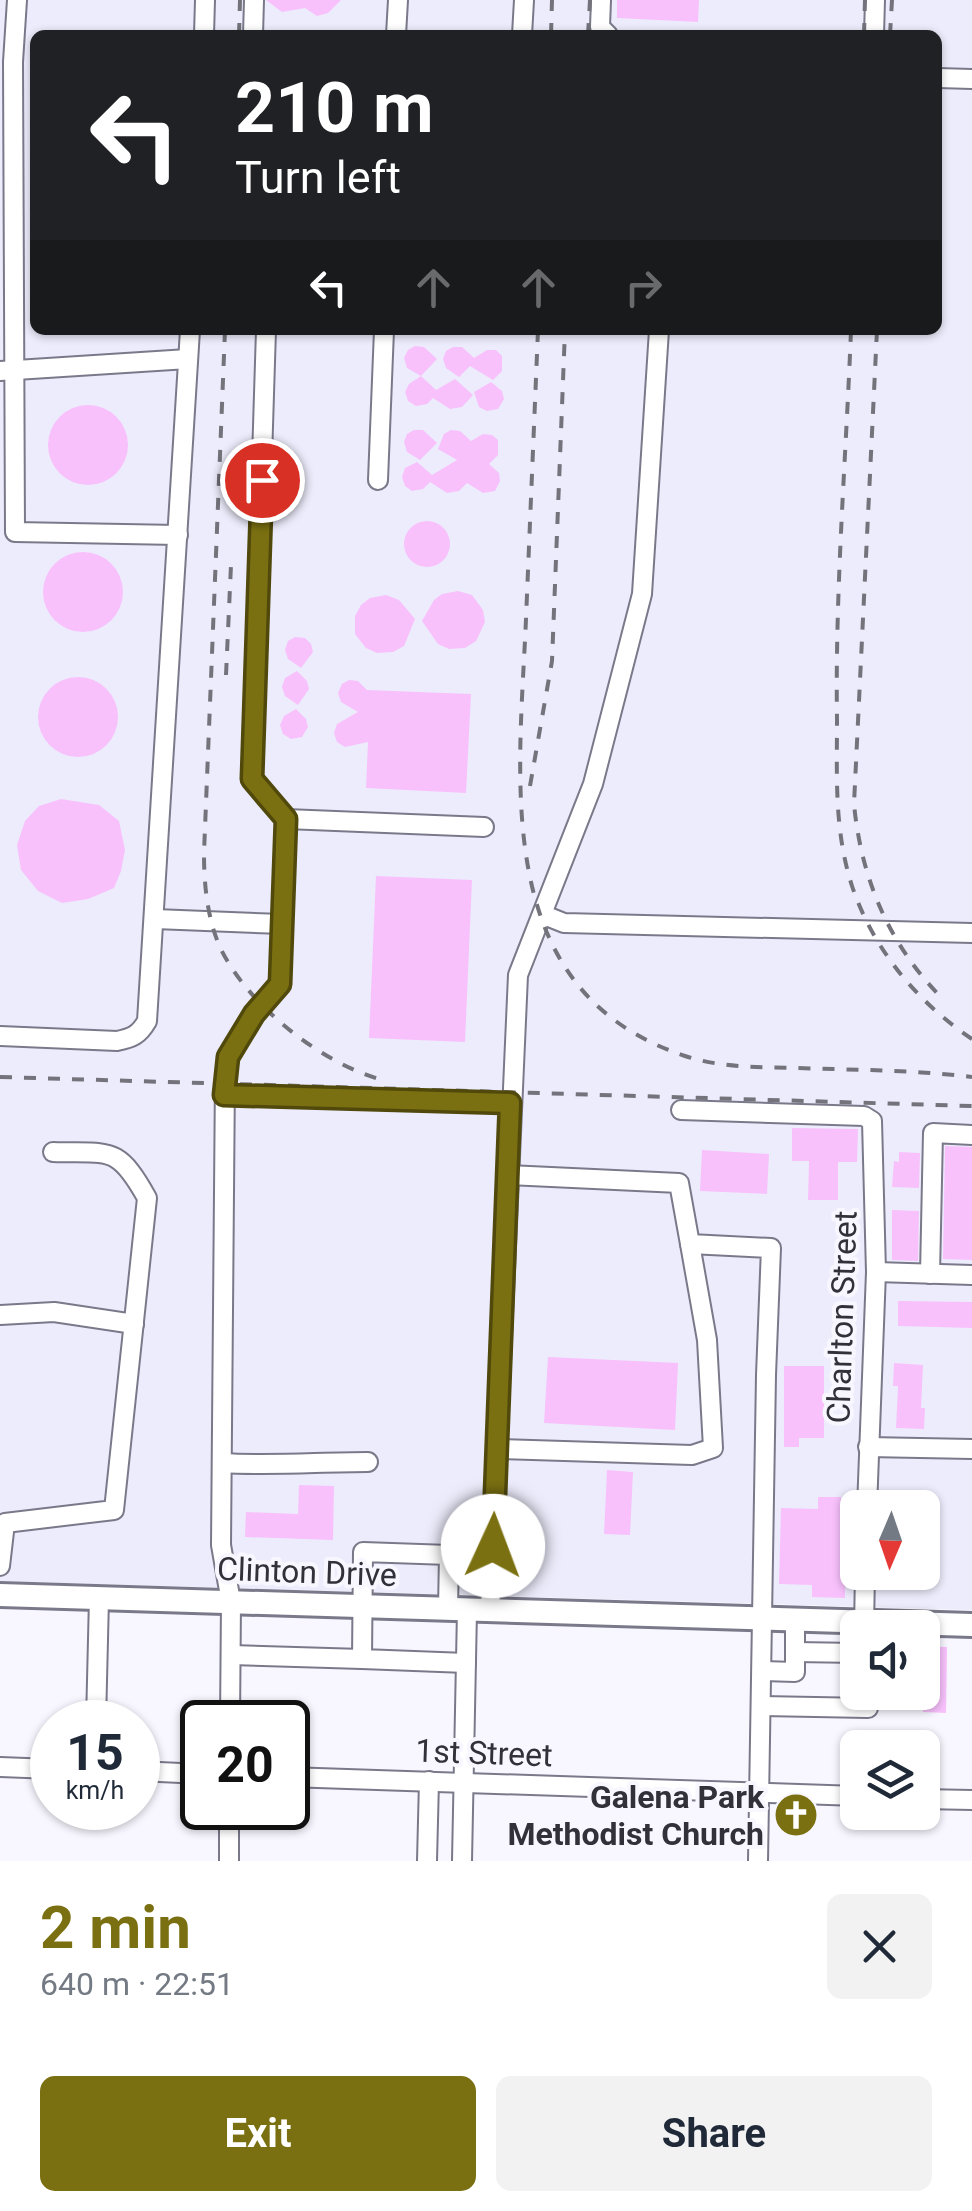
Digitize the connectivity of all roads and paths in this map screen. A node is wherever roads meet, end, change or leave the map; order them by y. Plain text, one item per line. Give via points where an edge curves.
1 (17, 0) edge
2 (206, 0) edge
3 (254, 0) edge
4 (398, 0) edge
5 (524, 0) edge
6 (601, 0) edge
7 (875, 0) edge
8 (204, 30) edge
9 (253, 30) edge
10 (396, 30) edge
11 (522, 30) edge
12 (603, 30) edge
13 (874, 30) edge
14 (7, 62) edge
15 (942, 78) edge
16 (972, 79) edge
17 (190, 335) edge
18 (266, 335) edge
19 (384, 335) edge
20 (659, 335) edge
21 (188, 359) junction
22 (6, 370) edge
23 (378, 480) dead end
24 (178, 535) junction
25 (286, 819) junction
26 (484, 827) dead end
27 (544, 915) junction
28 (154, 918) junction
29 (282, 924) junction
30 (972, 934) edge
31 (0, 1036) edge
32 (224, 1095) junction
33 (510, 1103) junction
34 (681, 1110) dead end
35 (972, 1135) edge
36 (53, 1152) dead end
37 (508, 1174) junction
38 (690, 1244) junction
39 (876, 1272) junction
40 (930, 1274) junction
41 (972, 1275) edge
42 (0, 1315) edge
43 (134, 1324) junction
44 (868, 1446) junction
45 (497, 1449) junction
46 (972, 1449) edge
47 (368, 1462) dead end
48 (222, 1463) junction
49 (867, 1490) edge
50 (0, 1566) edge
51 (0, 1596) edge
52 (99, 1598) junction
53 (231, 1602) junction
54 (362, 1606) junction
55 (468, 1610) junction
56 (764, 1619) junction
57 (794, 1620) junction
58 (840, 1623) edge
59 (940, 1626) edge
60 (972, 1626) edge
61 (795, 1652) junction
62 (840, 1653) edge
63 (231, 1655) junction
64 (362, 1659) junction
65 (466, 1662) junction
66 (763, 1672) junction
67 (97, 1700) edge
68 (230, 1700) edge
69 (762, 1706) junction
70 (840, 1707) edge
71 (0, 1767) edge
72 (30, 1768) edge
73 (310, 1777) edge
74 (429, 1782) junction
75 (464, 1783) junction
76 (760, 1793) junction
77 (840, 1795) edge
78 (940, 1799) edge
79 (972, 1800) edge
80 (229, 1830) edge
81 (229, 1861) edge
82 (427, 1861) edge
83 (462, 1861) edge
84 (758, 1861) edge

1 - 14 street
2 - 8 street
3 - 9 street
4 - 10 street
5 - 11 street
6 - 12 street
7 - 13 street
14 - 22 street
15 - 16 street
17 - 21 street
18 - 25 street via 252,779
19 - 23 street
20 - 27 street via 642,594 592,784
21 - 22 street
21 - 24 street
22 - 24 street via 15,532
24 - 28 street
25 - 26 street
25 - 29 street
27 - 30 street via 564,923
27 - 33 street via 518,975
28 - 29 street
28 - 31 street via 149,1011 141,1032 117,1040
29 - 32 street via 280,984 228,1057
32 - 33 street
32 - 48 street
33 - 37 street
34 - 39 street, Charlton Street via 872,1121
35 - 40 street via 933,1133
36 - 43 street via 112,1154 130,1166 147,1198
37 - 38 street via 678,1183
37 - 45 street
38 - 45 street via 707,1340 714,1448 692,1455
38 - 56 street via 771,1248
39 - 40 street
39 - 44 street, Charlton Street
40 - 41 street
42 - 43 street via 54,1312
43 - 50 street via 114,1510 5,1523
44 - 46 street
44 - 49 street, Charlton Street
45 - 55 street
47 - 48 street
48 - 53 street via 222,1545
51 - 52 main road, Clinton Drive
52 - 53 main road, Clinton Drive
52 - 67 street
53 - 54 main road, Clinton Drive
53 - 63 street
54 - 55 main road, Clinton Drive
54 - 55 street via 363,1552 449,1555
54 - 64 street
55 - 56 main road, Clinton Drive
55 - 65 street
56 - 57 main road, Clinton Drive
56 - 66 street
57 - 58 main road, Clinton Drive
57 - 61 street
59 - 60 main road, Clinton Drive
61 - 62 street
61 - 66 street via 795,1672
63 - 64 street
63 - 68 street
64 - 65 street
65 - 75 street
66 - 69 street
69 - 70 street
69 - 76 street
71 - 72 street
73 - 74 street, 1st Street
74 - 75 street, 1st Street
74 - 82 street
75 - 76 street, 1st Street
75 - 83 street
76 - 77 street, 1st Street
76 - 84 street
78 - 79 street
80 - 81 street

